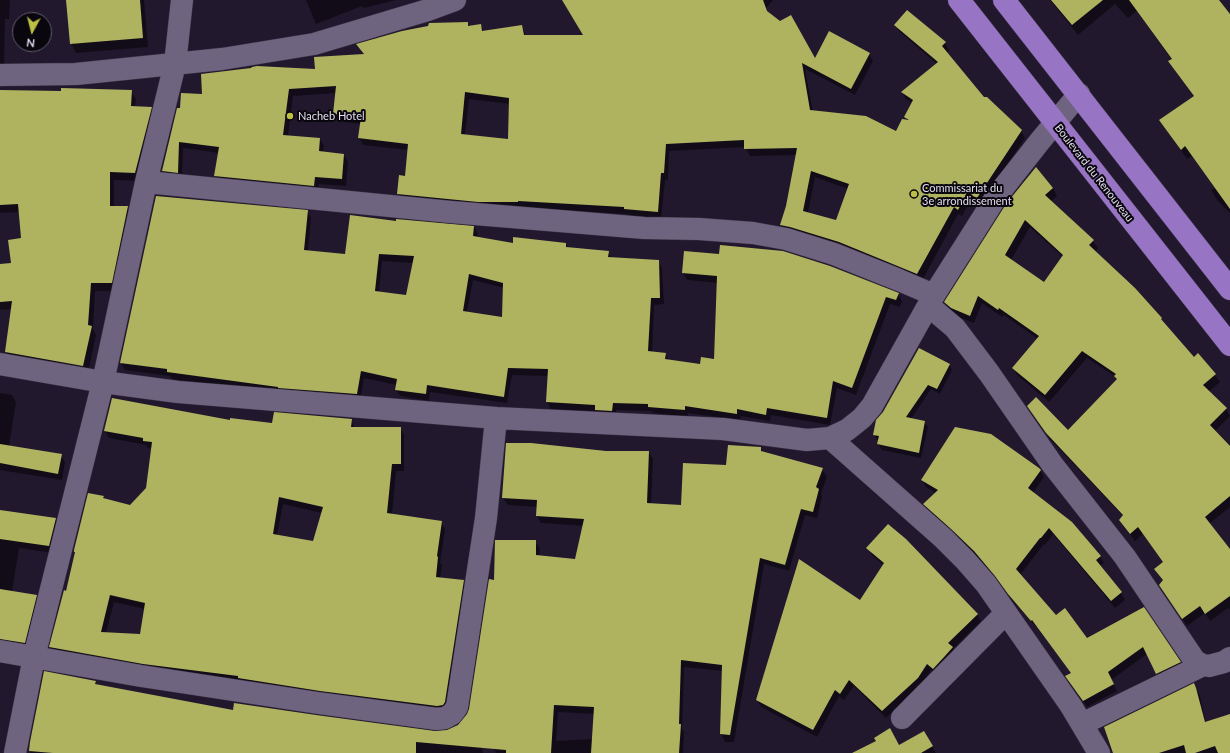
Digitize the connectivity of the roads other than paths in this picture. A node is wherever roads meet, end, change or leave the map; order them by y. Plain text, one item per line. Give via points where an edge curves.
1 (182, 0) edge
2 (455, 0) edge
3 (959, 0) edge
4 (1004, 0) edge
5 (175, 64) junction
6 (0, 75) edge
7 (1079, 94) junction
8 (1055, 123) junction
9 (146, 182) junction
10 (1230, 289) edge
11 (931, 301) junction
12 (1230, 345) edge
13 (0, 364) edge
14 (103, 382) junction
15 (496, 418) junction
16 (830, 438) junction
17 (1006, 613) junction
18 (0, 651) edge
19 (34, 657) junction
20 (1222, 665) edge
21 (902, 718) dead end
22 (1082, 724) junction
23 (15, 753) edge
24 (1099, 753) edge

1 - 5 street
2 - 5 street via 314,44
3 - 8 highway, Boulevard du Renouveau
4 - 7 highway
5 - 6 street via 76,74
5 - 9 street
7 - 8 street
7 - 10 highway
8 - 11 street via 996,197
8 - 12 highway, Boulevard du Renouveau
9 - 11 street via 451,212 644,228 753,233 786,239 834,254 899,280
9 - 14 street
11 - 16 street via 872,406 847,430
11 - 20 street via 989,373 1052,464 1124,557 1195,661
13 - 14 street
14 - 15 street via 178,392
14 - 19 street
15 - 16 street via 723,429 807,440
15 - 19 street via 486,518 456,707 446,718 437,719 310,702
16 - 17 street via 943,538 986,584
17 - 21 street
17 - 22 street
18 - 19 street
19 - 23 street
20 - 22 street
22 - 24 street

